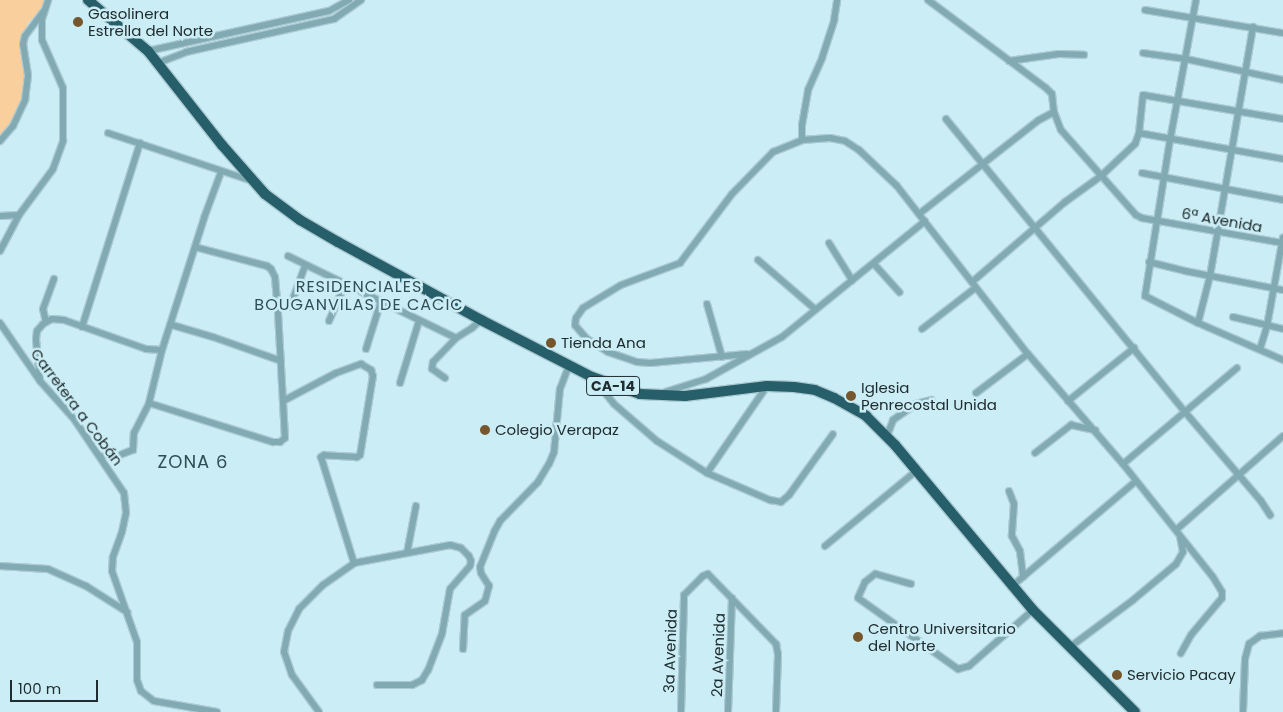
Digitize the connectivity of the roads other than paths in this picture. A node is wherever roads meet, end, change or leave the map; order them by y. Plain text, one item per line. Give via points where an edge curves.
1 (48, 0) edge
2 (88, 0) edge
3 (349, 0) edge
4 (361, 0) edge
5 (837, 0) edge
6 (928, 0) edge
7 (1196, 0) edge
8 (1145, 10) dead end
9 (44, 11) junction
10 (1193, 18) junction
11 (1253, 28) junction
12 (1283, 33) edge
13 (148, 51) junction
14 (1143, 53) dead end
15 (1084, 55) dead end
16 (1186, 59) junction
17 (1009, 61) junction
18 (158, 63) junction
19 (1244, 72) junction
20 (1283, 80) edge
21 (1178, 101) junction
22 (1054, 112) junction
23 (1238, 112) junction
24 (946, 119) dead end
25 (1283, 119) edge
26 (1139, 133) junction
27 (108, 134) dead end
28 (802, 140) junction
29 (1170, 140) junction
30 (0, 141) edge
31 (140, 142) junction
32 (1231, 151) junction
33 (1283, 159) edge
34 (983, 163) junction
35 (221, 172) junction
36 (1142, 173) dead end
37 (1101, 176) junction
38 (1164, 178) junction
39 (253, 181) junction
40 (1224, 190) junction
41 (1283, 200) edge
42 (920, 214) junction
43 (19, 215) junction
44 (0, 216) edge
45 (1157, 220) junction
46 (925, 221) junction
47 (1035, 227) junction
48 (1218, 232) junction
49 (1283, 241) edge
50 (829, 243) dead end
51 (195, 247) junction
52 (0, 252) edge
53 (288, 256) dead end
54 (758, 260) dead end
55 (1149, 262) junction
56 (874, 264) junction
57 (305, 266) junction
58 (1210, 276) junction
59 (54, 279) dead end
60 (852, 280) junction
61 (345, 284) junction
62 (974, 285) junction
63 (1274, 288) junction
64 (1283, 290) edge
65 (899, 292) dead end
66 (381, 301) junction
67 (707, 304) dead end
68 (290, 307) dead end
69 (816, 309) junction
70 (1233, 317) dead end
71 (481, 320) junction
72 (329, 321) dead end
73 (419, 321) junction
74 (46, 322) junction
75 (0, 323) edge
76 (1198, 323) junction
77 (172, 325) junction
78 (1267, 326) junction
79 (82, 327) junction
80 (1283, 329) edge
81 (922, 330) dead end
82 (456, 338) junction
83 (366, 348) dead end
84 (1134, 348) junction
85 (1260, 349) junction
86 (162, 350) junction
87 (747, 354) junction
88 (1028, 354) junction
89 (722, 357) junction
90 (1283, 360) edge
91 (281, 361) junction
92 (569, 365) junction
93 (1237, 368) dead end
94 (592, 377) junction
95 (445, 378) dead end
96 (40, 381) junction
97 (400, 383) dead end
98 (767, 386) junction
99 (976, 393) dead end
100 (654, 394) junction
101 (931, 400) dead end
102 (283, 401) junction
103 (1068, 401) junction
104 (149, 404) junction
105 (1185, 412) junction
106 (1095, 430) junction
107 (833, 434) dead end
108 (887, 436) junction
109 (1283, 436) edge
110 (1035, 453) dead end
111 (101, 458) junction
112 (1123, 464) junction
113 (916, 471) junction
114 (707, 473) junction
115 (1238, 475) junction
116 (1135, 482) junction
117 (1009, 491) dead end
118 (416, 506) dead end
119 (1270, 516) dead end
120 (1178, 532) junction
121 (825, 546) dead end
122 (407, 553) junction
123 (354, 563) junction
124 (0, 566) edge
125 (1023, 577) junction
126 (911, 584) dead end
127 (1011, 587) junction
128 (732, 598) junction
129 (1033, 610) junction
130 (128, 612) junction
131 (1283, 633) edge
132 (1070, 647) junction
133 (463, 649) dead end
134 (1181, 653) dead end
135 (377, 685) dead end
136 (217, 712) edge
137 (319, 712) edge
138 (681, 712) edge
139 (728, 712) edge
140 (776, 712) edge
141 (1135, 712) edge
142 (1242, 712) edge

1 - 9 street
2 - 13 highway, CA-14
3 - 13 street via 329,12
4 - 18 street via 334,20 186,52
5 - 28 street via 822,58 808,90
6 - 17 street, 6ª Avenida
7 - 10 street
8 - 10 street
9 - 30 street via 25,36 23,44 28,75 25,100 13,126
9 - 43 street via 42,40 63,88 63,141 53,169
10 - 11 street
10 - 16 street
11 - 12 street
11 - 19 street
13 - 18 highway, CA-14
14 - 16 street
15 - 17 street via 1059,54
16 - 19 street
16 - 21 street
17 - 22 street, 6ª Avenida via 1052,94
18 - 39 highway, CA-14
19 - 20 street
19 - 23 street
21 - 23 street
21 - 26 street via 1142,96
21 - 29 street
22 - 34 street
22 - 37 street, 6ª Avenida via 1061,130
23 - 25 street
23 - 32 street
24 - 34 street
26 - 29 street
26 - 37 street via 1135,144
27 - 31 street
28 - 42 street via 830,138 845,141 897,186
28 - 89 street via 773,152 751,172 680,263 621,285 583,308 576,318 575,325 587,339 608,352 637,362
29 - 32 street
29 - 38 street
31 - 35 street
31 - 79 street
32 - 33 street
32 - 40 street
34 - 42 street
34 - 47 street
35 - 39 street
35 - 51 street
36 - 38 street
37 - 45 street, 6ª Avenida via 1136,215
37 - 47 street
38 - 40 street
38 - 45 street
39 - 71 highway, CA-14 via 300,220
40 - 41 street
40 - 48 street
42 - 46 street
43 - 44 street
43 - 52 street
45 - 48 street, 6ª Avenida
45 - 55 street
46 - 56 street
46 - 62 street
47 - 62 street
47 - 84 street
48 - 49 street, 6ª Avenida
48 - 58 street
49 - 63 street
50 - 60 street
51 - 77 street
51 - 91 street via 271,269 275,277
53 - 57 street
54 - 69 street
55 - 58 street
55 - 76 street via 1145,296
56 - 60 street
56 - 65 street
57 - 61 street
57 - 68 street
58 - 63 street
58 - 76 street
59 - 74 street via 43,308
60 - 69 street
61 - 66 street
61 - 72 street
62 - 81 street
62 - 88 street
63 - 64 street
63 - 78 street
66 - 73 street
66 - 83 street
67 - 89 street
69 - 87 street via 782,337
70 - 78 street
71 - 82 street
71 - 92 highway, CA-14
73 - 82 street
73 - 97 street
74 - 79 street via 64,320
74 - 96 street via 37,332 36,339
75 - 96 street, Carretera a Cobán
76 - 85 street
77 - 86 street
77 - 91 street
78 - 80 street
78 - 85 street
79 - 86 street via 146,349
82 - 95 street via 432,367
84 - 103 street
84 - 105 street
85 - 90 street
86 - 104 street
87 - 89 street
87 - 100 street via 706,379
88 - 99 street
88 - 103 street
91 - 102 street
92 - 94 highway, CA-14
92 - 133 street via 560,390 550,464 494,532 480,567 489,586 485,601 465,615
93 - 105 street
94 - 100 highway, CA-14 via 622,390
94 - 114 street via 614,404 657,441
96 - 111 street, Carretera a Cobán via 74,419
98 - 100 highway, CA-14 via 685,396
98 - 108 highway, CA-14 via 814,390 834,398 866,416
98 - 114 street
101 - 108 street via 916,404 892,420
102 - 104 street via 286,438 280,442 239,433
102 - 123 street via 336,373 361,364 371,370 360,455 357,458 321,457
103 - 106 street
104 - 111 street via 134,433 132,450
105 - 112 street
105 - 115 street
106 - 110 street via 1072,425
106 - 112 street
107 - 114 street via 781,502
108 - 113 highway, CA-14
109 - 115 street
111 - 130 street, Carretera a Cobán via 124,493 126,504 112,571
112 - 116 street
113 - 121 street
113 - 127 highway, CA-14
115 - 119 street
115 - 120 street
116 - 120 street
116 - 125 street
117 - 125 street via 1014,504 1012,536 1020,551
118 - 122 street
120 - 132 street via 1183,552 1176,564
120 - 134 street via 1223,595
122 - 123 street
122 - 135 street via 456,545 466,552 471,561 450,589 436,654 422,680 412,685
123 - 137 street via 317,591 299,610 288,631 284,652 292,675
124 - 130 street via 48,569 86,586
125 - 127 street
126 - 129 street via 875,574 865,582 858,598 958,669 969,666
127 - 129 highway, CA-14
128 - 138 street, 3a Avenida via 708,574 686,591
128 - 139 street, 2a Avenida
128 - 140 street via 776,644
129 - 132 highway, CA-14
130 - 136 street, Carretera a Cobán via 137,642 137,680 144,695 154,701
131 - 142 street via 1260,636 1248,644
132 - 141 highway, CA-14

